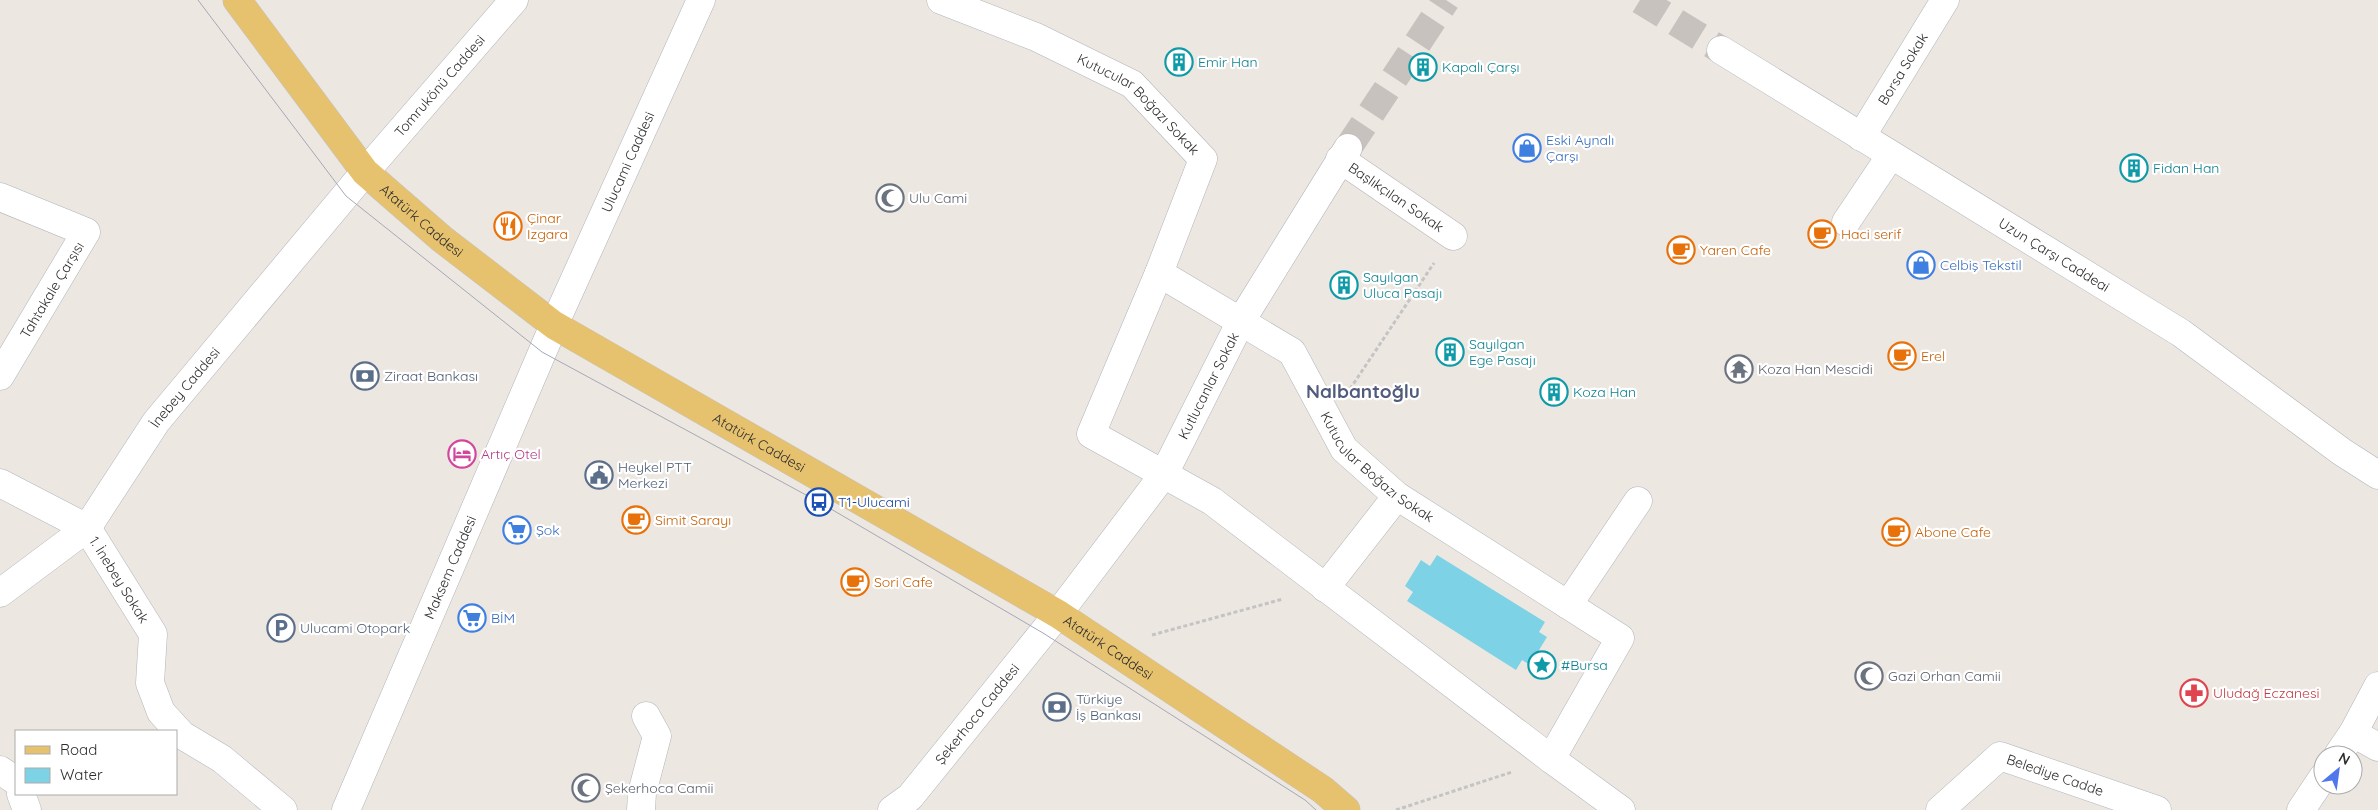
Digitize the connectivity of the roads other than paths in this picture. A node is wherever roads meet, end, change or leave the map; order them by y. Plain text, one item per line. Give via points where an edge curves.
1 (238, 0) edge
2 (514, 0) edge
3 (701, 0) edge
4 (942, 0) edge
5 (1945, 0) edge
6 (1721, 50) tunnel mouth
7 (1861, 137) junction
8 (1344, 154) joint
9 (1891, 155) junction
10 (365, 172) junction
11 (0, 196) edge
12 (1846, 222) dead end
13 (1452, 236) road end
14 (1159, 273) junction
15 (1241, 321) junction
16 (554, 325) junction
17 (0, 376) edge
18 (1164, 474) junction
19 (2378, 475) edge
20 (0, 482) edge
21 (1397, 496) junction
22 (1638, 501) dead end
23 (87, 528) junction
24 (1325, 588) junction
25 (0, 593) edge
26 (1568, 605) junction
27 (1058, 614) junction
28 (2378, 686) edge
29 (646, 716) dead end
30 (177, 730) edge
31 (178, 731) edge
32 (2353, 733) junction
33 (2345, 745) edge
34 (2378, 747) edge
35 (1551, 759) junction
36 (0, 770) edge
37 (15, 780) edge
38 (2313, 792) edge
39 (21, 795) edge
40 (26, 810) edge
41 (283, 810) edge
42 (346, 810) edge
43 (641, 810) edge
44 (892, 810) edge
45 (1346, 810) edge
46 (1621, 810) edge
47 (1940, 810) edge
48 (2157, 810) edge
49 (2301, 810) edge

1 - 10 main road, Atatürk Caddesi
2 - 10 street, Tomrukönü Caddesi
3 - 16 street, Ulucami Caddesi
4 - 14 street, Kutucular Boğazı Sokak via 1036,37 1132,84 1203,159
5 - 7 street, Borsa Sokak
6 - 7 street, Uzun Çarşı Caddeai
7 - 9 street, Uzun Çarşı Caddeai
8 - 13 street, Başlıkçılan Sokak
8 - 15 street, Kutlucanlar Sokak
9 - 12 street
9 - 19 street, Uzun Çarşı Caddeai via 2181,333
10 - 16 main road, Atatürk Caddesi via 442,240
10 - 23 street, İnebey Caddesi via 156,422
11 - 17 street, Tahtakale Çarşısı via 86,232
14 - 15 street, Kutucular Boğazı Sokak
14 - 18 street via 1091,434
15 - 18 street, Kutlucanlar Sokak
15 - 21 street, Kutucular Boğazı Sokak via 1292,352 1344,449
16 - 27 main road, Atatürk Caddesi
16 - 42 street, Maksem Caddesi
18 - 24 street via 1212,501
18 - 27 street, Kutlucanlar Sokak
20 - 23 street
21 - 24 street
21 - 26 street, Kutucular Boğazı Sokak
22 - 26 street
23 - 25 street, İnebey Caddesi
23 - 30 street, 1. İnebey Sokak via 153,634 150,683 161,712
24 - 35 street
26 - 35 street, Kutucular Boğazı Sokak via 1620,638
27 - 44 street, Şekerhoca Caddesi via 910,797
27 - 45 main road, Atatürk Caddesi via 1323,790
28 - 32 street
29 - 43 street via 657,736 642,793
31 - 41 street, 1. İnebey Sokak via 222,759
32 - 33 street
32 - 34 street
35 - 46 street
36 - 37 street
38 - 49 street
39 - 40 street
47 - 48 street, Belediye Cadde via 2000,756

